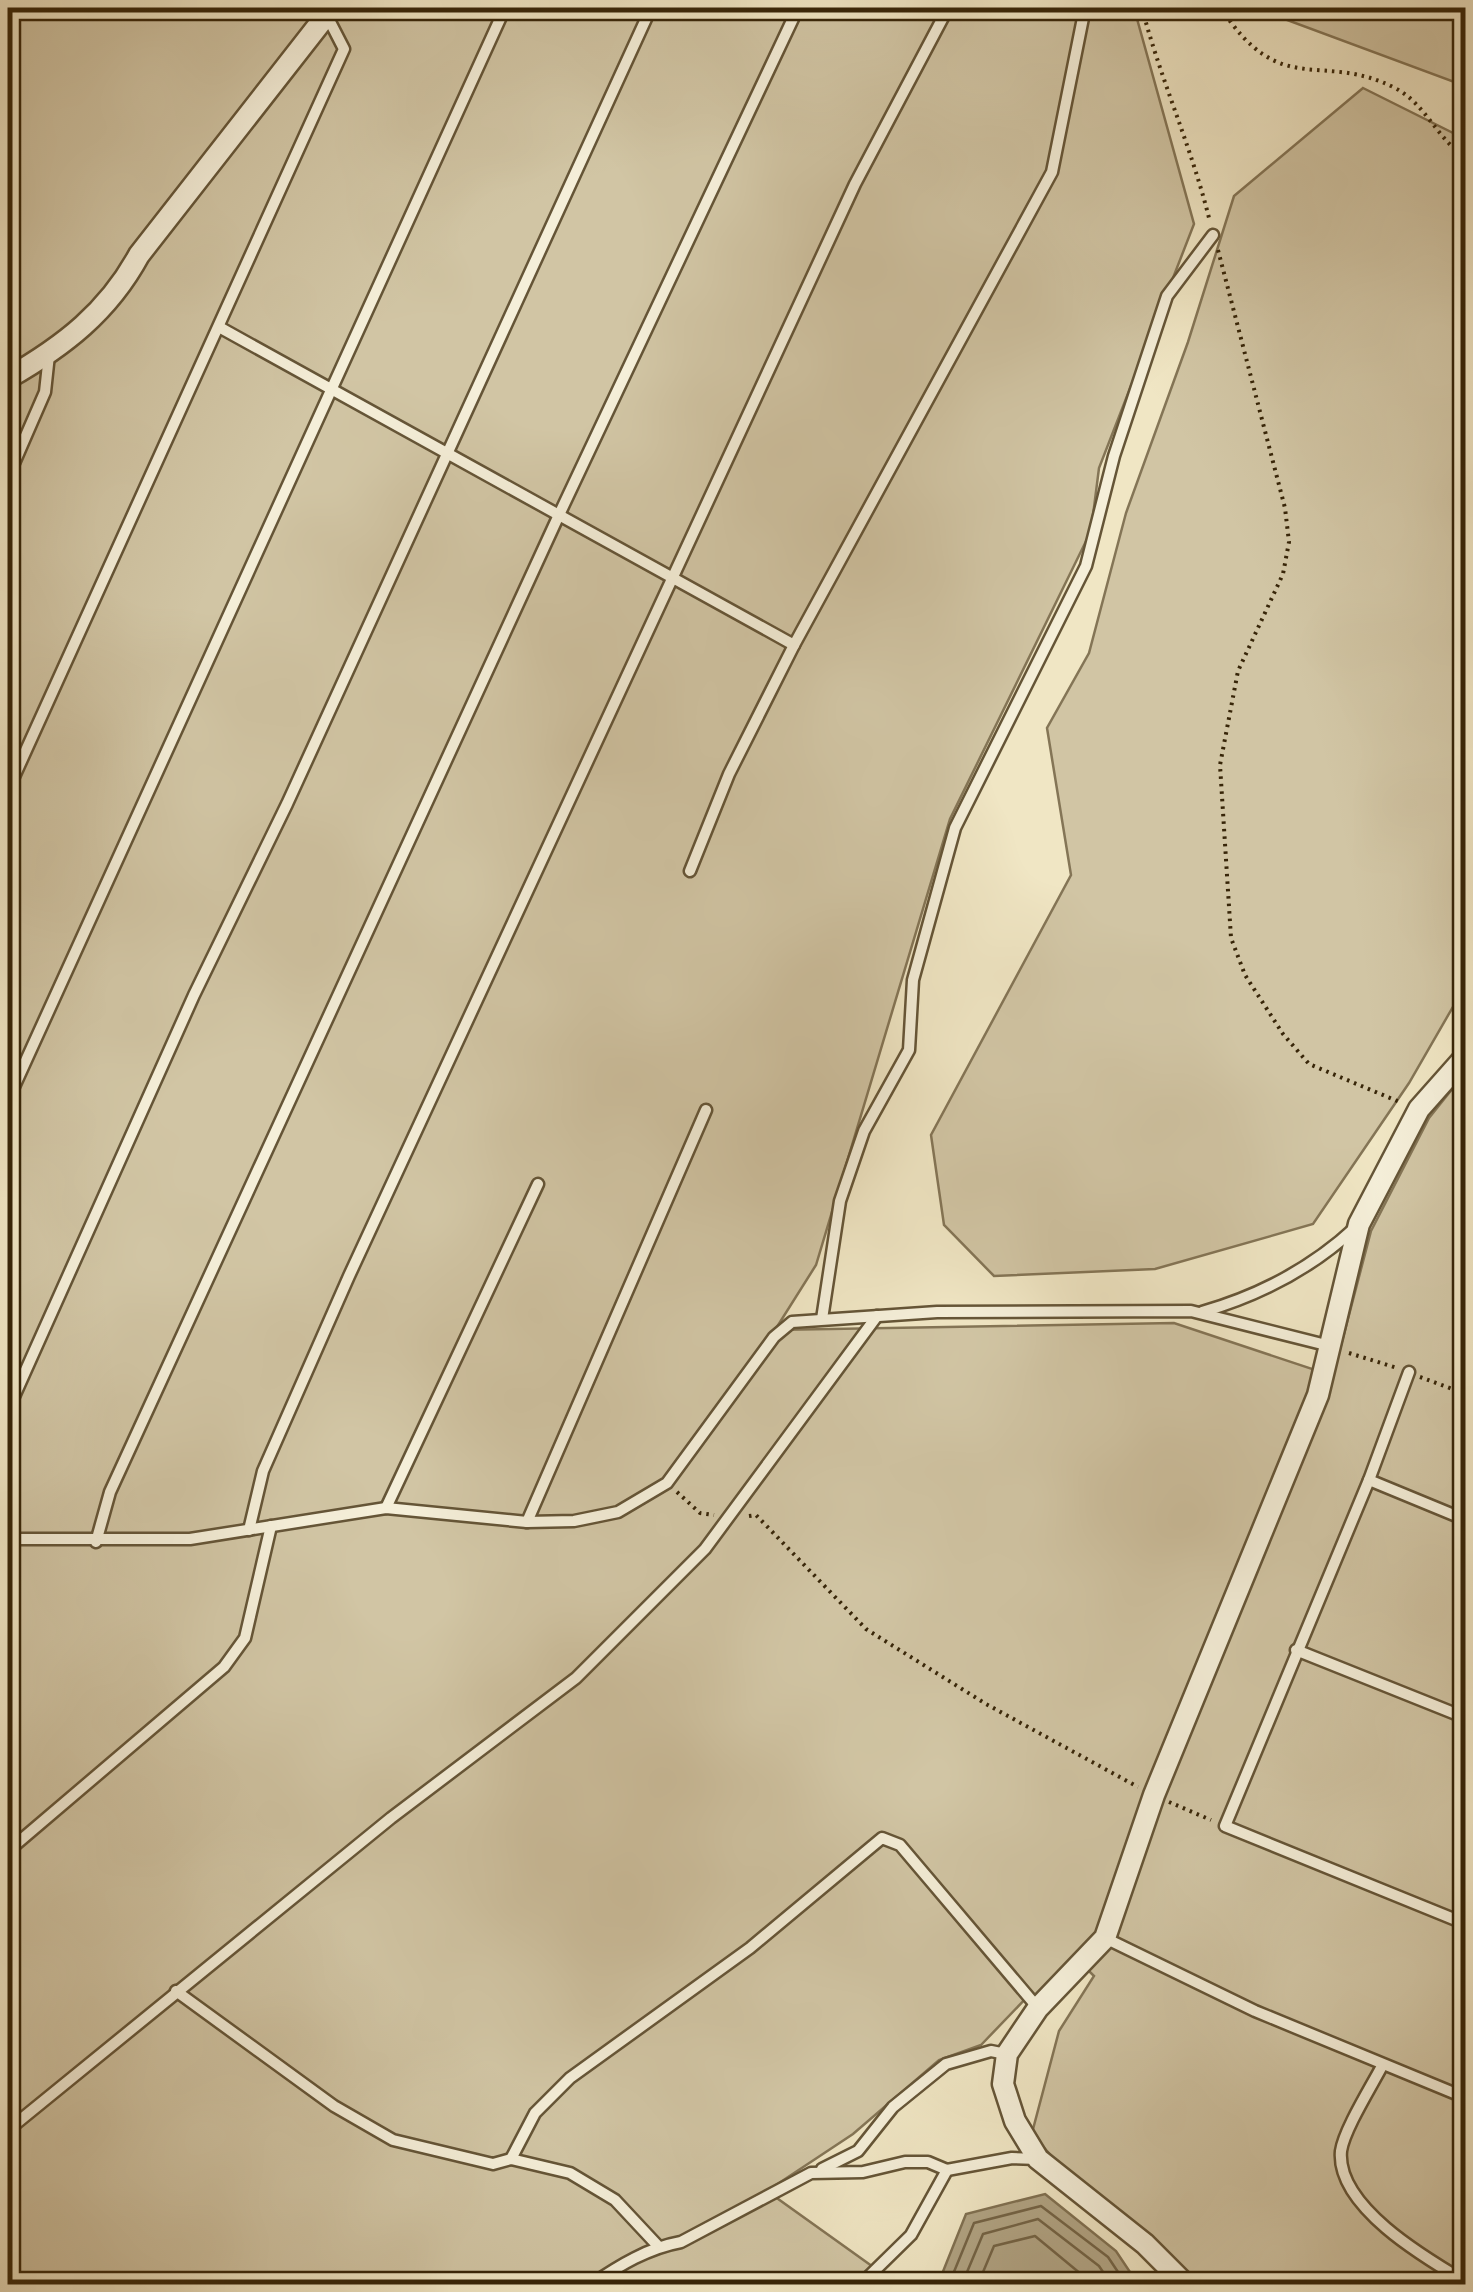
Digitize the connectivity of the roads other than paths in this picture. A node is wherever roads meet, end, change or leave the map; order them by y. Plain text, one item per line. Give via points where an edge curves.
1 (506, 8) edge
2 (651, 8) edge
3 (798, 8) edge
4 (948, 8) edge
5 (1085, 8) edge
6 (329, 12) edge
7 (1213, 235) road end
8 (220, 328) junction
9 (50, 354) junction
10 (8, 378) edge
11 (332, 390) junction
12 (445, 454) junction
13 (8, 478) edge
14 (558, 517) junction
15 (670, 580) junction
16 (794, 645) junction
17 (8, 790) edge
18 (690, 871) dead end
19 (1466, 1056) edge
20 (8, 1100) edge
21 (706, 1110) dead end
22 (538, 1184) dead end
23 (1360, 1224) junction
24 (1201, 1312) junction
25 (877, 1316) junction
26 (822, 1319) junction
27 (1330, 1346) junction
28 (1409, 1372) dead end
29 (8, 1410) edge
30 (1369, 1480) junction
31 (386, 1508) junction
32 (1466, 1520) edge
33 (526, 1522) junction
34 (271, 1526) junction
35 (249, 1530) junction
36 (8, 1539) edge
37 (96, 1542) junction
38 (1296, 1650) junction
39 (1466, 1718) edge
40 (8, 1851) edge
41 (1466, 1924) edge
42 (1104, 1938) junction
43 (176, 1991) junction
44 (1038, 2008) junction
45 (1007, 2054) junction
46 (1382, 2066) junction
47 (1466, 2098) edge
48 (8, 2130) edge
49 (1038, 2159) junction
50 (511, 2160) junction
51 (947, 2170) junction
52 (812, 2174) junction
53 (658, 2246) junction
54 (1466, 2282) edge
55 (592, 2284) edge
56 (861, 2284) edge
57 (1185, 2284) edge

1 - 11 lane
2 - 12 lane
3 - 14 lane
4 - 15 lane via 855,184
5 - 16 lane via 1052,172
6 - 8 lane via 344,49
6 - 9 street via 139,255 121,288
7 - 26 lane via 1167,296 1086,566 956,828 913,980 909,1050 864,1131 840,1201
8 - 11 lane
8 - 17 lane
9 - 10 street
9 - 13 lane via 45,392
11 - 12 lane
11 - 20 lane
12 - 14 lane
12 - 29 lane
14 - 15 lane
14 - 37 lane via 110,1492
15 - 16 lane
15 - 35 lane via 262,1471
16 - 18 lane via 728,774
19 - 23 street via 1418,1109
21 - 33 lane
22 - 31 lane
23 - 24 lane via 1300,1272
23 - 27 street
24 - 25 lane
24 - 27 lane
25 - 26 lane
25 - 43 lane via 705,1549 576,1678
26 - 33 lane via 792,1322 774,1337 666,1482 618,1512
27 - 42 street via 1295,1456 1154,1796
28 - 30 lane
30 - 32 lane
30 - 38 lane
31 - 33 lane
31 - 34 lane
34 - 35 lane
34 - 40 lane via 245,1638 224,1667
35 - 37 lane
36 - 37 lane
38 - 39 lane
38 - 41 lane via 1225,1826
42 - 44 street
42 - 46 lane
43 - 48 lane
43 - 50 lane via 334,2106 393,2140 493,2164
44 - 45 street
44 - 50 lane via 900,1845 882,1838 750,1948 570,2078 535,2113
45 - 49 street via 1003,2084
45 - 52 lane via 991,2051 946,2064 893,2107 858,2151
46 - 47 lane
46 - 54 lane via 1341,2150 1346,2185 1410,2250
49 - 51 lane
49 - 57 street
50 - 53 lane via 570,2173 615,2200
51 - 52 lane via 904,2162
51 - 56 lane via 911,2235
52 - 53 lane via 681,2242
53 - 55 lane

